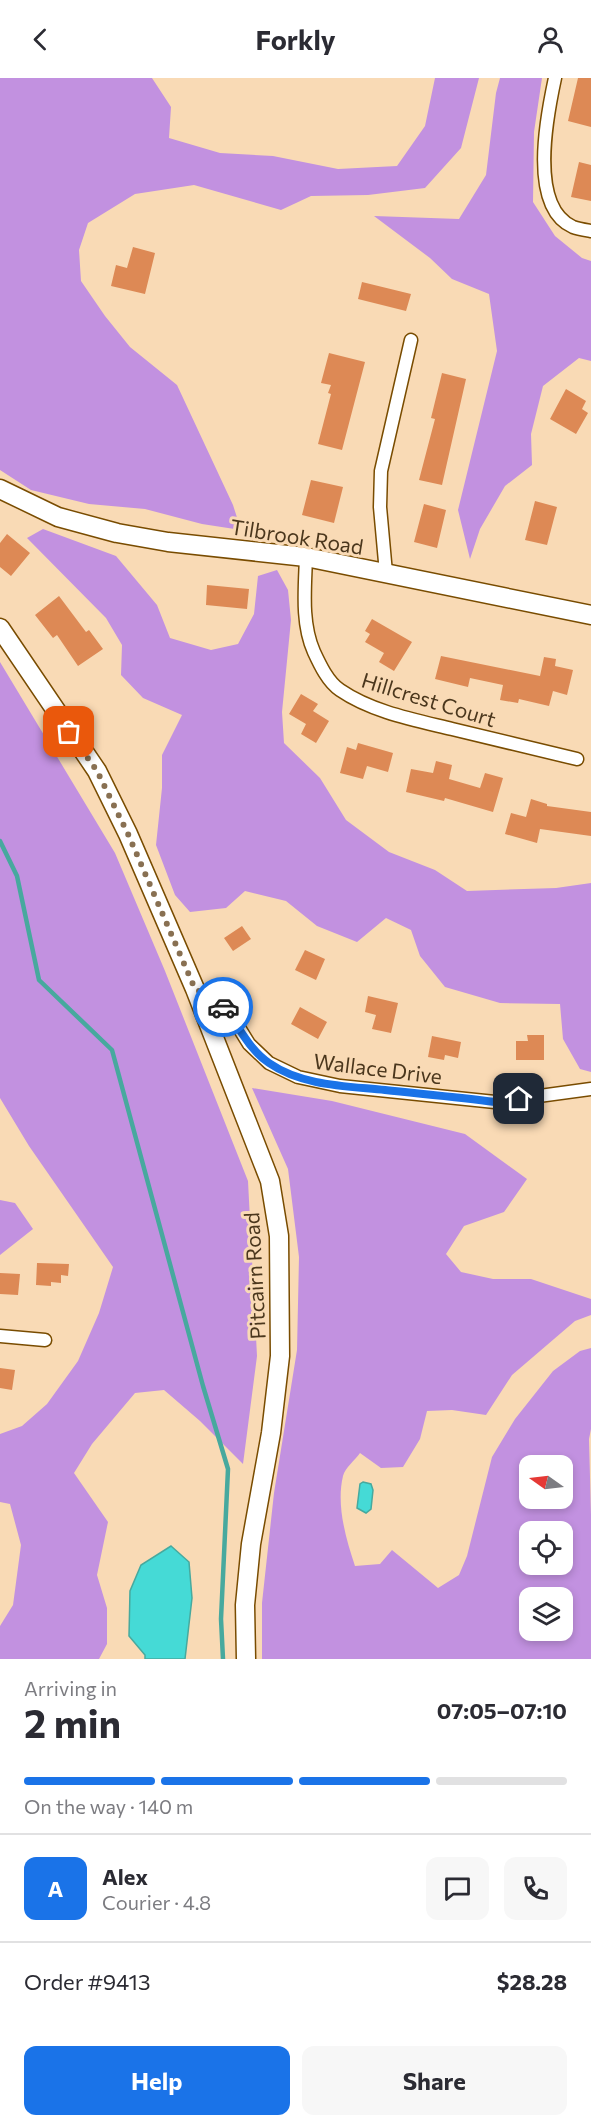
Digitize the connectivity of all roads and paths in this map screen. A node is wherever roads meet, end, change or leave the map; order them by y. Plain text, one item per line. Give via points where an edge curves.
1 (555, 78) edge
2 (591, 231) edge
3 (411, 340) dead end
4 (0, 489) edge
5 (306, 557) junction
6 (386, 573) junction
7 (591, 615) edge
8 (0, 628) edge
9 (577, 759) dead end
10 (195, 989) junction
11 (591, 1089) edge
12 (0, 1336) edge
13 (45, 1341) dead end
14 (246, 1659) edge

1 - 2 street via 547,118 544,175 549,199 556,212 572,226
3 - 6 street via 381,471
4 - 5 street, Tilbrook Road via 58,517 117,533
5 - 6 street, Tilbrook Road
5 - 9 street, Hillcrest Court via 307,630 324,671 337,688 358,701 418,721
6 - 7 street, Tilbrook Road
8 - 10 street, Pitcairn Road via 97,771
10 - 11 street, Wallace Drive via 215,999 249,1044 269,1063 298,1077 340,1086 495,1102
10 - 14 street, Pitcairn Road via 270,1181 279,1236 280,1356 251,1544 245,1605
12 - 13 street

